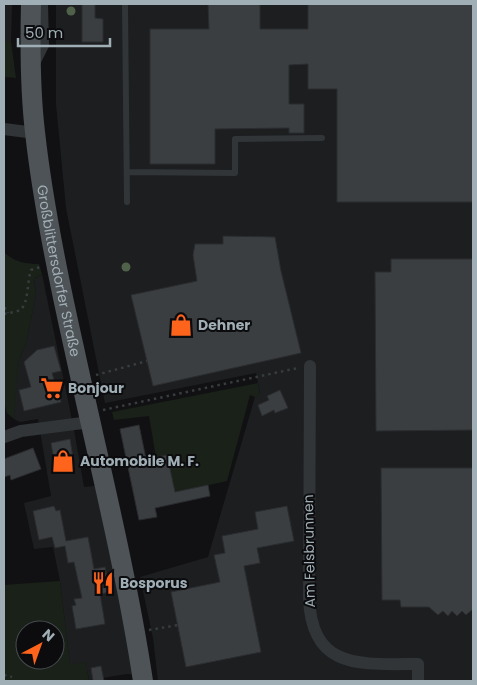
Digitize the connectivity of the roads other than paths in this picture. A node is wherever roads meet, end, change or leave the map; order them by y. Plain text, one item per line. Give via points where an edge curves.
1 (31, 4) edge
2 (42, 4) edge
3 (125, 4) edge
4 (31, 69) junction
5 (4, 129) edge
6 (35, 133) junction
7 (322, 138) dead end
8 (127, 172) junction
9 (127, 202) dead end
10 (310, 366) road end
11 (97, 416) junction
12 (5, 432) edge
13 (143, 681) edge
14 (418, 681) edge

1 - 4 main road, Großblittersdorfer Straße
2 - 4 street via 43,46
3 - 8 lane
4 - 6 main road, Großblittersdorfer Straße
5 - 6 street
6 - 11 main road, Großblittersdorfer Straße via 60,285 80,378
7 - 8 lane via 236,139 235,173
8 - 9 lane
10 - 14 street, Am Felsbrunnen via 309,613 312,625 324,645 341,659 365,664 418,664
11 - 12 street
11 - 13 main road, Großblittersdorfer Straße

